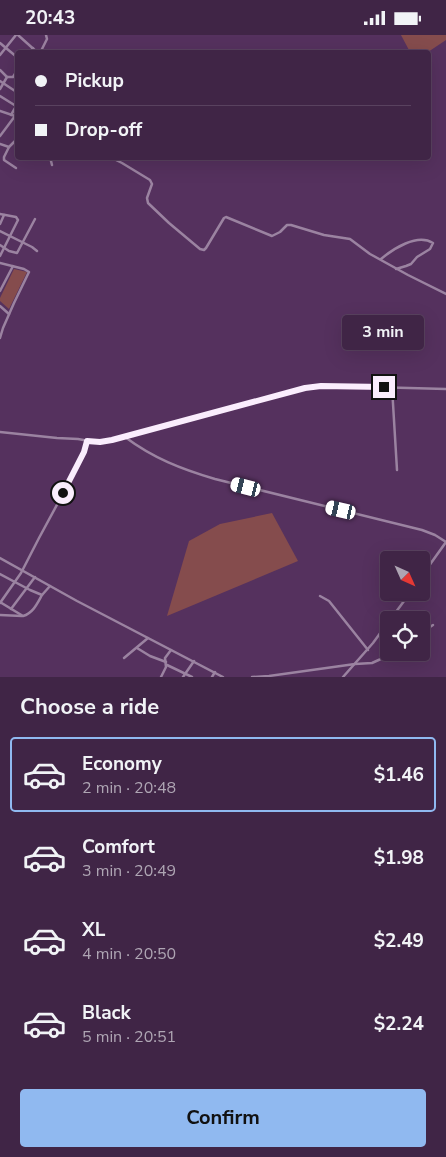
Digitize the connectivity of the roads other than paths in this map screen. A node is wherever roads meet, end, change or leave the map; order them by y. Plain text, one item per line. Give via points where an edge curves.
1 (17, 35) edge
2 (46, 35) edge
3 (0, 43) edge
4 (6, 48) junction
5 (33, 48) joint
6 (35, 50) edge
7 (41, 50) edge
8 (0, 55) edge
9 (15, 56) edge
10 (0, 70) edge
11 (15, 74) edge
12 (7, 77) junction
13 (2, 82) edge
14 (0, 89) edge
15 (15, 91) edge
16 (0, 96) edge
17 (15, 103) edge
18 (0, 111) edge
19 (15, 116) edge
20 (2, 130) edge
21 (0, 136) edge
22 (15, 141) edge
23 (0, 144) edge
24 (9, 147) junction
25 (51, 160) edge
26 (116, 160) edge
27 (52, 165) dead end
28 (16, 168) dead end
29 (2, 215) edge
30 (35, 219) dead end
31 (0, 224) edge
32 (0, 231) edge
33 (10, 236) junction
34 (24, 243) junction
35 (0, 245) edge
36 (4, 248) junction
37 (37, 251) dead end
38 (0, 254) edge
39 (381, 259) junction
40 (0, 263) edge
41 (13, 266) junction
42 (396, 269) junction
43 (0, 291) edge
44 (446, 294) edge
45 (0, 306) edge
46 (9, 314) junction
47 (0, 325) edge
48 (3, 328) junction
49 (0, 338) edge
50 (392, 387) junction
51 (446, 389) edge
52 (0, 432) edge
53 (124, 437) junction
54 (87, 441) junction
55 (397, 470) dead end
56 (446, 542) edge
57 (0, 558) edge
58 (430, 564) edge
59 (22, 570) junction
60 (0, 574) edge
61 (35, 577) junction
62 (15, 583) junction
63 (50, 586) junction
64 (26, 588) junction
65 (42, 595) junction
66 (320, 596) dead end
67 (0, 602) edge
68 (12, 609) junction
69 (0, 615) edge
70 (23, 616) junction
71 (380, 633) edge
72 (148, 638) junction
73 (137, 648) junction
74 (171, 650) junction
75 (368, 650) junction
76 (124, 658) dead end
77 (380, 660) edge
78 (194, 661) junction
79 (166, 663) junction
80 (355, 663) junction
81 (185, 673) junction
82 (215, 673) junction
83 (161, 677) edge
84 (183, 677) edge
85 (192, 677) edge
86 (212, 677) edge
87 (223, 677) edge
88 (252, 677) edge
89 (343, 677) edge

1 - 4 street
1 - 5 street
2 - 7 street
3 - 4 street
4 - 8 street
4 - 9 street
5 - 6 street
10 - 12 street
11 - 12 street
12 - 13 street
13 - 14 street
13 - 15 street
16 - 17 street
18 - 19 street
19 - 20 street
20 - 21 street
22 - 24 street
23 - 24 street
24 - 28 street via 4,160
25 - 27 street
26 - 39 street via 150,180 148,203 200,249 206,248 227,217 272,236 289,225 324,235 346,237
29 - 31 street
29 - 33 street via 18,219
30 - 34 street
32 - 33 street
33 - 34 street
33 - 36 street
34 - 36 street via 18,253
34 - 37 street
35 - 36 street
36 - 38 street
39 - 42 street
39 - 42 street via 414,240 433,243 411,264
40 - 41 street
41 - 43 street
41 - 46 street via 30,272
42 - 44 street
45 - 46 street
46 - 48 street
47 - 48 street
48 - 49 street
50 - 51 street
50 - 53 street via 305,388
50 - 55 street
52 - 54 street
53 - 54 street via 104,442
53 - 56 street via 150,454 183,469 422,530
54 - 59 street via 79,464
56 - 58 street
57 - 59 street
59 - 61 street
59 - 62 street
60 - 62 street
61 - 63 street
61 - 64 street
62 - 64 street
62 - 67 street
63 - 65 street
63 - 72 street
64 - 65 street
64 - 68 street
65 - 70 street via 36,607
66 - 75 street via 329,601
67 - 68 street
68 - 70 street
69 - 70 street
71 - 75 street
72 - 73 street
72 - 74 street
73 - 76 street
73 - 79 street
74 - 78 street
74 - 79 street
75 - 80 street
77 - 80 street
78 - 81 street
78 - 82 street
79 - 81 street
79 - 83 street
80 - 88 street
80 - 89 street
81 - 84 street
81 - 85 street
82 - 86 street
82 - 87 street

